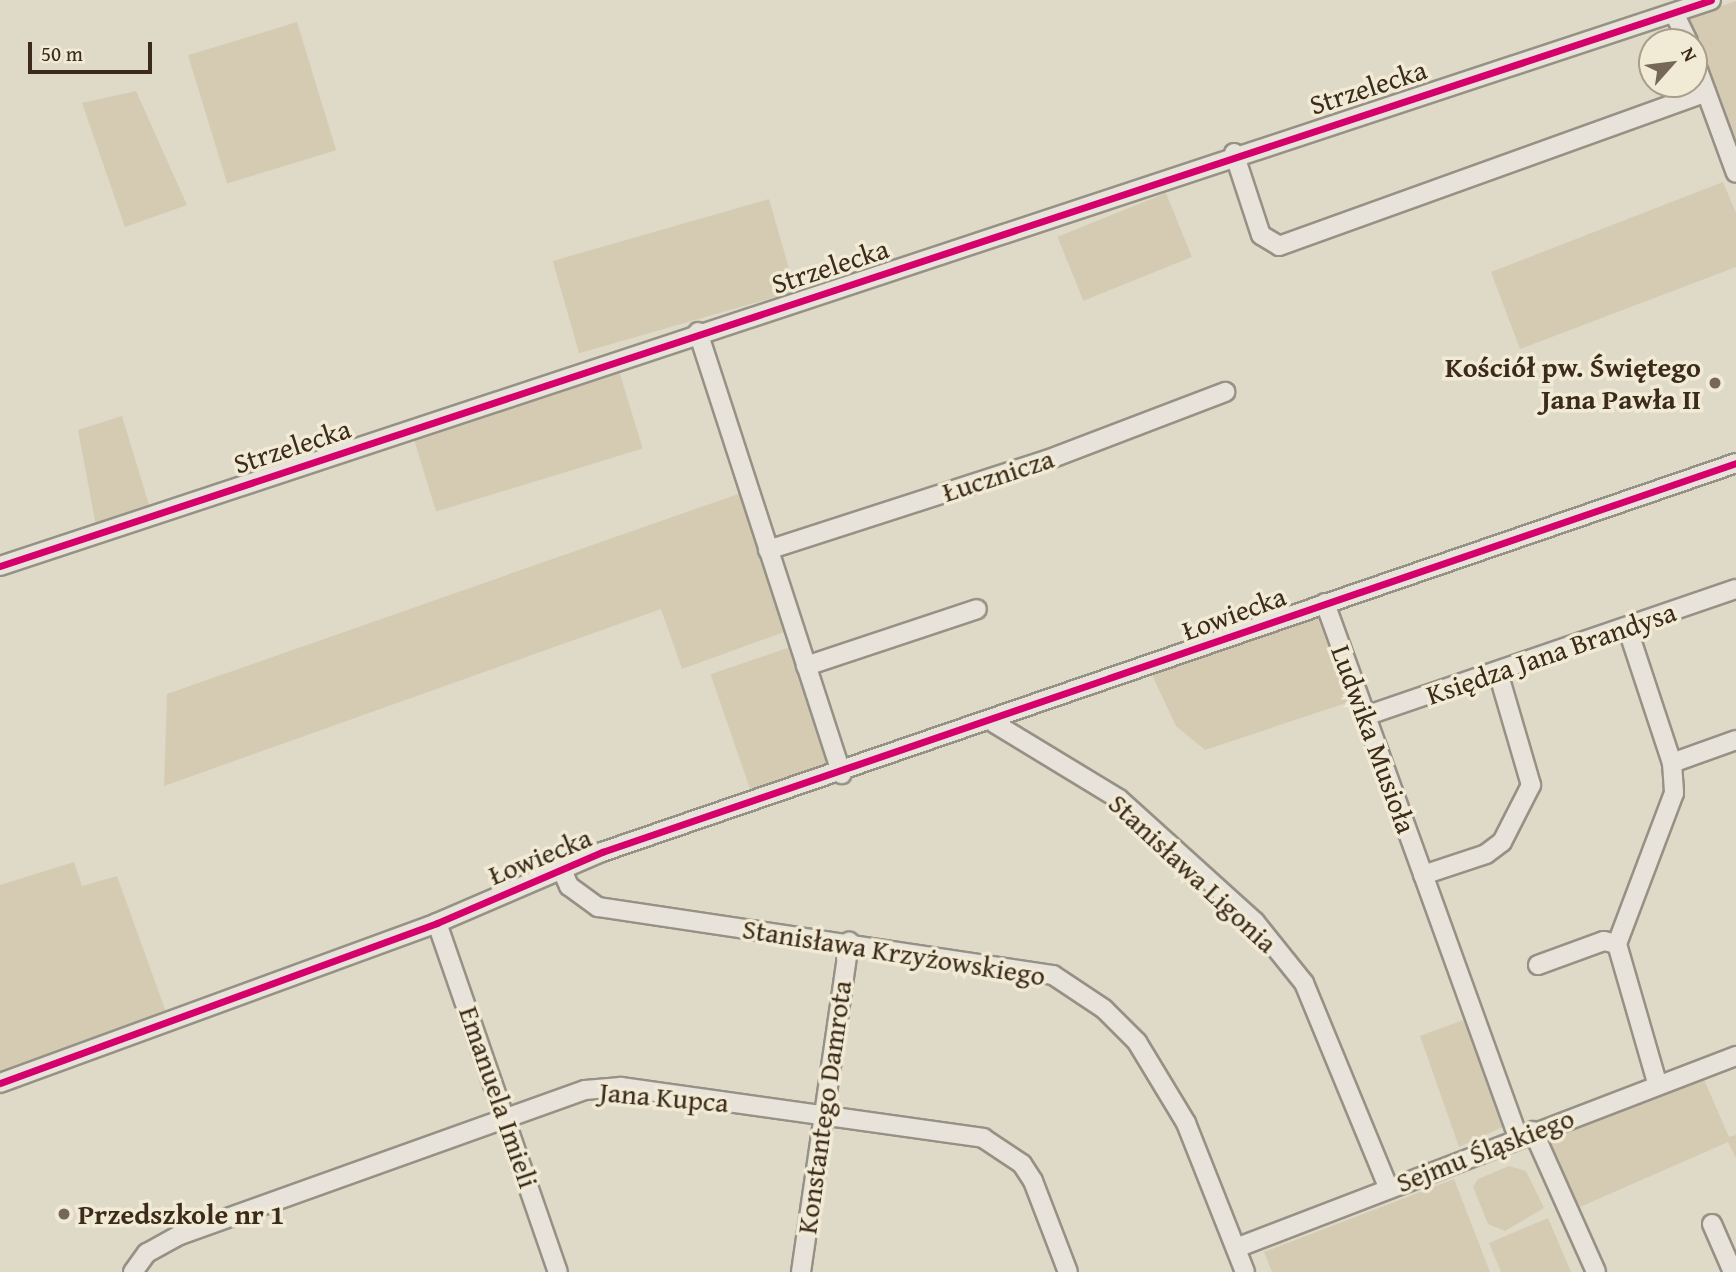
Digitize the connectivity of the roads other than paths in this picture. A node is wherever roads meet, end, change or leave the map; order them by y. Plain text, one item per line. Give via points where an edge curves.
1 (1711, 0) edge
2 (1674, 13) junction
3 (1681, 28) edge
4 (1708, 97) edge
5 (1689, 98) edge
6 (1234, 153) junction
7 (1736, 173) edge
8 (698, 332) junction
9 (1226, 392) dead end
10 (1736, 463) edge
11 (768, 550) junction
12 (0, 566) edge
13 (1736, 589) edge
14 (1325, 603) junction
15 (977, 609) dead end
16 (1627, 627) junction
17 (806, 666) junction
18 (1498, 672) junction
19 (1365, 716) junction
20 (994, 723) junction
21 (1736, 740) edge
22 (1672, 762) junction
23 (842, 774) junction
24 (561, 868) junction
25 (1423, 875) junction
26 (438, 923) junction
27 (849, 941) junction
28 (1617, 944) junction
29 (1538, 965) dead end
30 (1736, 1056) edge
31 (0, 1083) edge
32 (1657, 1083) junction
33 (821, 1115) junction
34 (508, 1116) junction
35 (1526, 1134) junction
36 (1388, 1187) junction
37 (1712, 1224) dead end
38 (1236, 1248) junction
39 (133, 1272) edge
40 (558, 1272) edge
41 (801, 1272) edge
42 (1068, 1272) edge
43 (1245, 1272) edge
44 (1597, 1272) edge
45 (1733, 1272) edge

1 - 2 street, Strzelecka
2 - 3 street
2 - 6 street, Strzelecka
4 - 7 street
5 - 6 street via 1279,246 1261,235
6 - 8 street, Strzelecka
8 - 11 street
8 - 12 street, Strzelecka
9 - 11 street, Łucznicza via 1047,460
10 - 14 street, Łowiecka
11 - 17 street
13 - 16 street, Księdza Jana Brandysa
14 - 19 street, Ludwika Musioła
14 - 20 street, Łowiecka
15 - 17 street
16 - 18 street, Księdza Jana Brandysa
16 - 22 street
17 - 23 street
18 - 19 street, Księdza Jana Brandysa
18 - 25 street via 1531,785 1502,842 1486,854
19 - 25 street, Ludwika Musioła
20 - 23 street, Łowiecka
20 - 36 street, Stanisława Ligonia via 1119,799 1255,922 1310,994
21 - 22 street
22 - 28 street via 1674,793
23 - 24 street, Łowiecka
24 - 26 street, Łowiecka
24 - 27 street, Stanisława Krzyżowskiego via 569,886 598,907
25 - 35 street, Ludwika Musioła
26 - 31 street, Łowiecka
26 - 34 street, Emanuela Imieli
27 - 33 street, Konstantego Damrota
27 - 38 street, Stanisława Krzyżowskiego via 1053,975 1104,1009 1137,1042 1186,1123
28 - 29 street via 1604,941
28 - 32 street
30 - 32 street, Sejmu Śląskiego
32 - 35 street, Sejmu Śląskiego
33 - 34 street, Jana Kupca via 621,1087 585,1090
33 - 41 street, Konstantego Damrota
33 - 42 street, Jana Kupca via 993,1144 1022,1164 1033,1181
34 - 39 street, Jana Kupca via 180,1235 147,1253
34 - 40 street, Emanuela Imieli
35 - 36 street, Sejmu Śląskiego
35 - 44 street, Ludwika Musioła
36 - 38 street, Sejmu Śląskiego
37 - 45 street
38 - 43 street, Stanisława Krzyżowskiego

